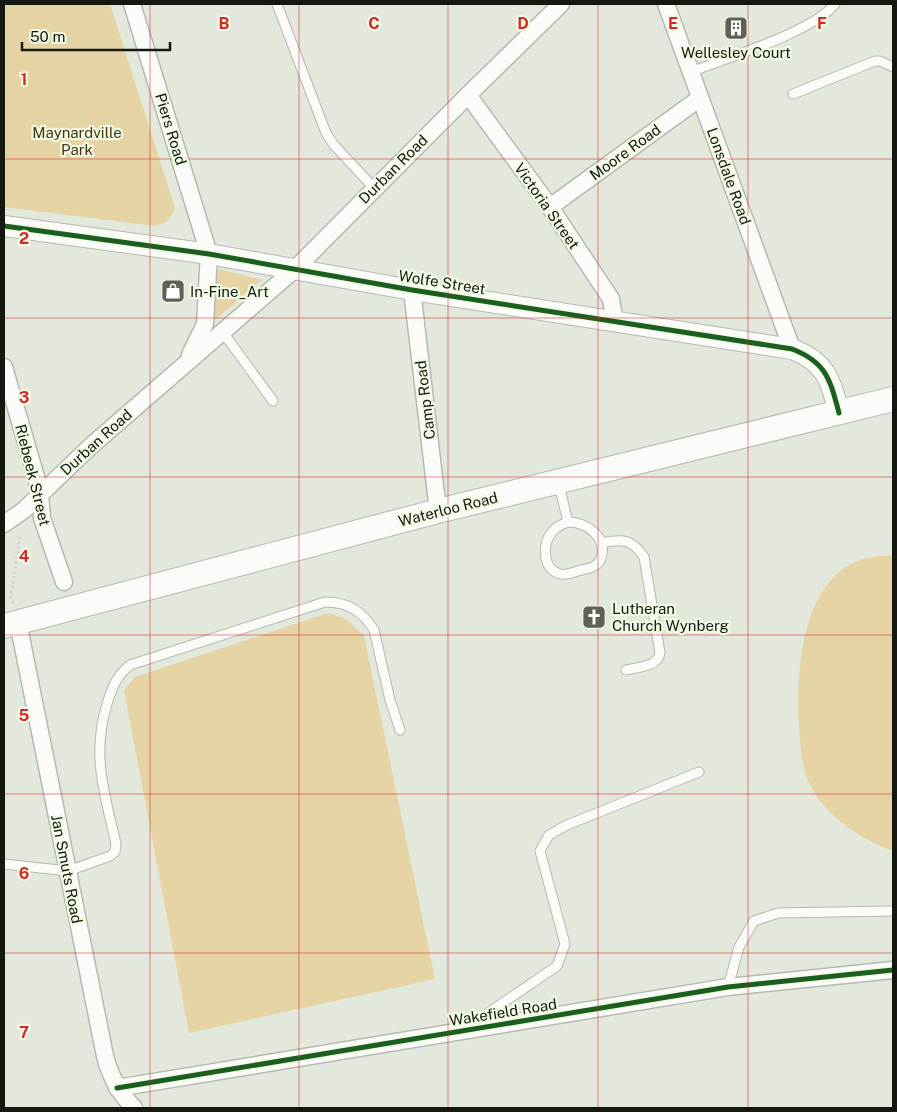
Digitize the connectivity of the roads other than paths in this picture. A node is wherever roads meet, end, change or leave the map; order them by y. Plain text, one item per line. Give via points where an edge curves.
1 (132, 4) edge
2 (277, 4) edge
3 (561, 4) edge
4 (666, 4) edge
5 (835, 4) edge
6 (893, 67) edge
7 (691, 72) junction
8 (793, 94) dead end
9 (468, 95) junction
10 (700, 98) junction
11 (374, 188) junction
12 (550, 207) junction
13 (4, 226) edge
14 (209, 254) junction
15 (294, 270) junction
16 (412, 290) junction
17 (615, 322) junction
18 (205, 324) junction
19 (222, 331) junction
20 (792, 348) junction
21 (188, 360) junction
22 (4, 367) edge
23 (893, 399) edge
24 (273, 401) dead end
25 (839, 412) junction
26 (558, 482) junction
27 (40, 495) junction
28 (438, 511) junction
29 (568, 522) junction
30 (4, 524) edge
31 (601, 543) junction
32 (64, 582) dead end
33 (12, 618) edge
34 (626, 670) dead end
35 (400, 730) dead end
36 (699, 772) dead end
37 (4, 864) edge
38 (68, 871) junction
39 (891, 911) dead end
40 (893, 970) edge
41 (728, 987) junction
42 (461, 1032) junction
43 (117, 1088) junction
44 (128, 1106) edge

1 - 14 street, Piers Road
2 - 11 lane via 326,133
3 - 9 street, Durban Road
4 - 7 street, Lonsdale Road
5 - 7 lane via 791,33
6 - 8 lane via 880,61 870,63
7 - 10 street, Lonsdale Road
9 - 11 street, Durban Road
9 - 12 street, Victoria Street
10 - 12 street, Moore Road
10 - 20 street, Lonsdale Road
11 - 15 street, Durban Road
12 - 17 street, Victoria Street via 611,299
13 - 14 street, Wolfe Street
14 - 15 street, Wolfe Street
14 - 18 street, Durban Road
15 - 16 street, Wolfe Street
15 - 19 street, Durban Road
16 - 17 street, Wolfe Street
16 - 28 street, Camp Road
17 - 20 street, Wolfe Street
18 - 19 street via 213,334
18 - 21 street, Durban Road
19 - 21 street, Durban Road
19 - 24 lane
20 - 25 street, Wolfe Street via 821,366 832,387
21 - 27 street, Durban Road
22 - 27 street, Riebeek Street
23 - 25 main road, Waterloo Road
25 - 26 main road, Waterloo Road
26 - 28 main road, Waterloo Road
26 - 29 lane
27 - 30 street, Durban Road
27 - 32 street, Riebeek Street via 42,518
28 - 33 main road, Waterloo Road
29 - 31 lane via 585,524
29 - 31 lane via 553,530 548,538 545,555 552,570 564,574 595,567 601,559
31 - 34 lane via 620,539 639,550 644,557 660,658
33 - 38 street, Jan Smuts Road
35 - 38 lane via 374,630 360,612 344,604 325,602 130,665 112,686 99,745 115,852
36 - 42 lane via 549,835 540,852 565,944 557,966
37 - 38 lane
38 - 43 street, Jan Smuts Road via 105,1056
39 - 41 lane via 778,913 754,921 739,947
40 - 41 street, Wakefield Road
41 - 42 street, Wakefield Road
42 - 43 street, Wakefield Road
43 - 44 street, Jan Smuts Road

